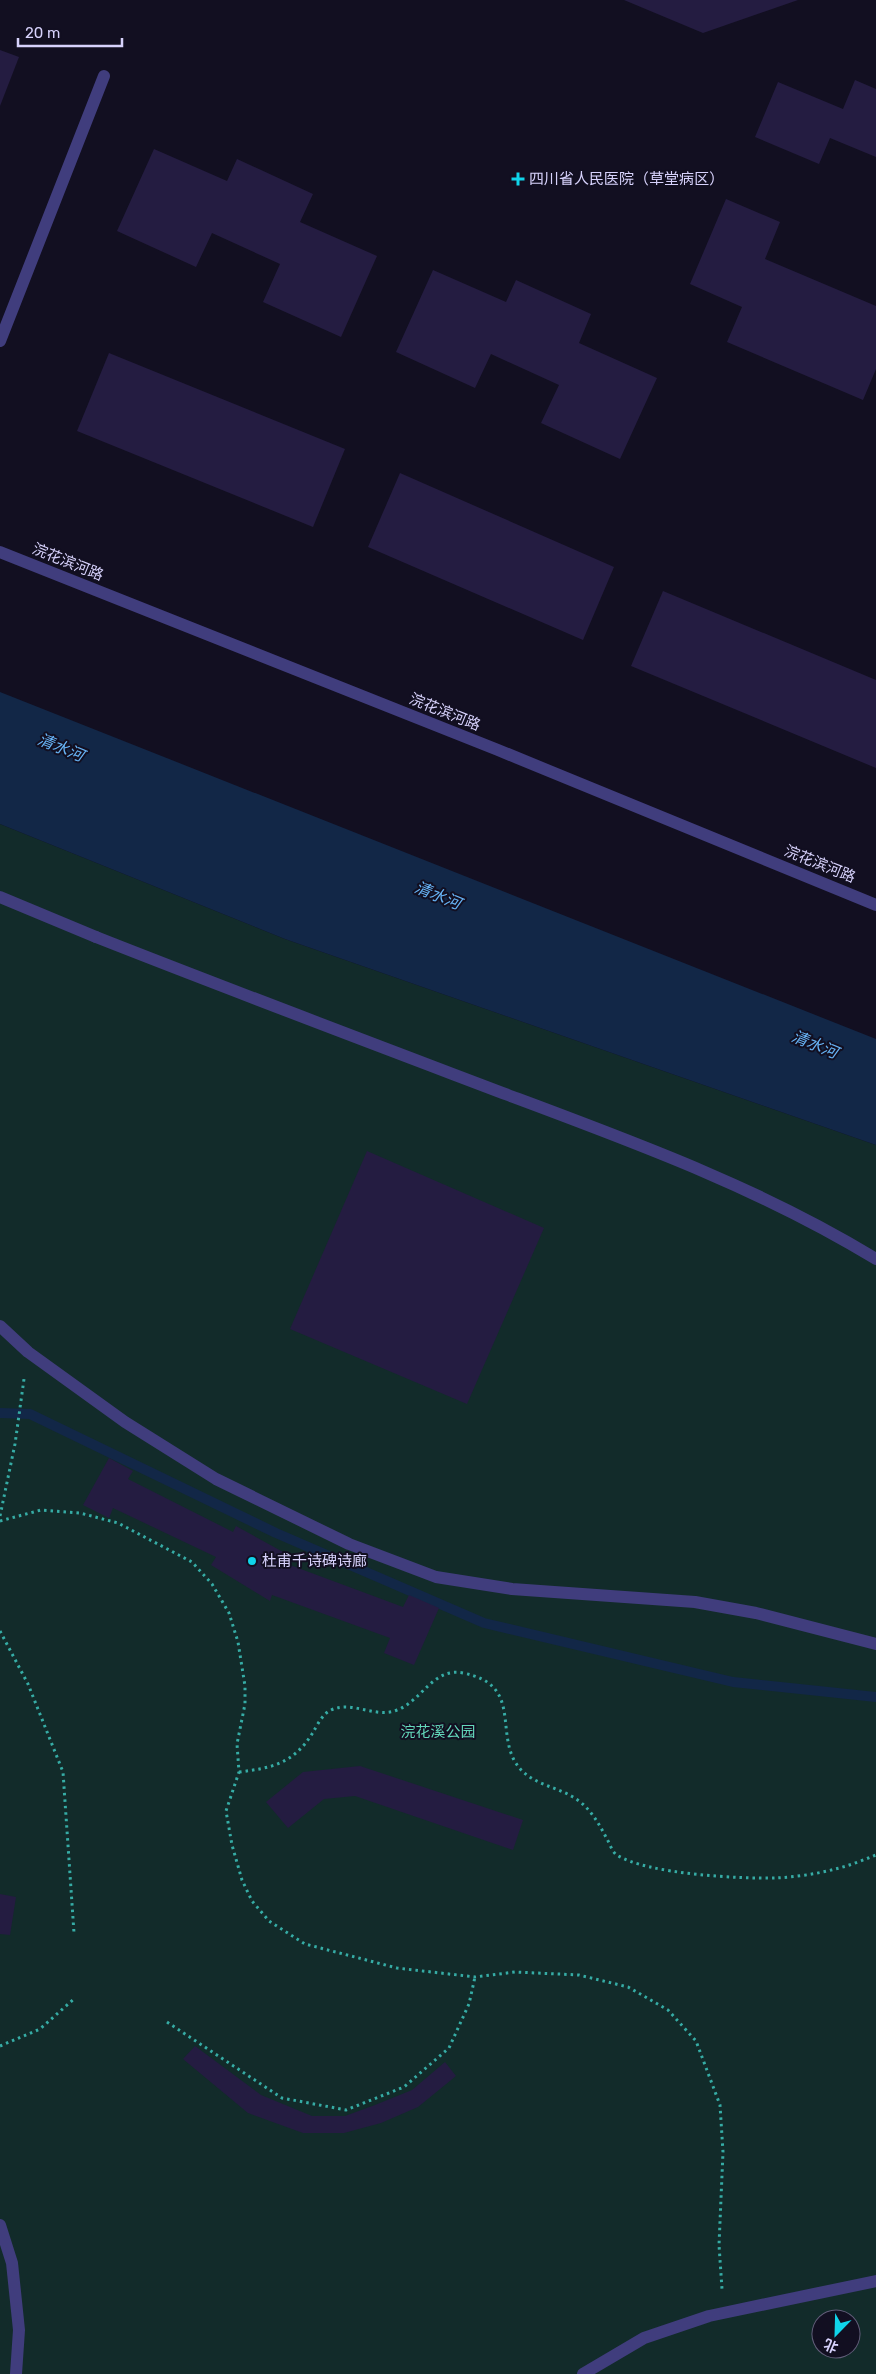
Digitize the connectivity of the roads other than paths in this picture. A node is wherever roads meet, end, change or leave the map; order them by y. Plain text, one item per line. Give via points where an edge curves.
1 (104, 76) dead end
2 (0, 341) edge
3 (0, 552) edge
4 (0, 897) edge
5 (875, 903) edge
6 (876, 1259) edge
7 (0, 1326) edge
8 (876, 1644) edge
9 (0, 2225) edge
10 (876, 2282) edge
11 (16, 2374) edge
12 (583, 2374) edge

1 - 2 street
3 - 5 street, 浣花滨河路
4 - 6 street via 96,937 635,1142 781,1207 832,1232
7 - 8 street via 28,1352 117,1416 216,1479 349,1544 436,1577 512,1589 695,1602 756,1613
9 - 11 street via 12,2263 19,2330
10 - 12 street via 723,2313 644,2338

